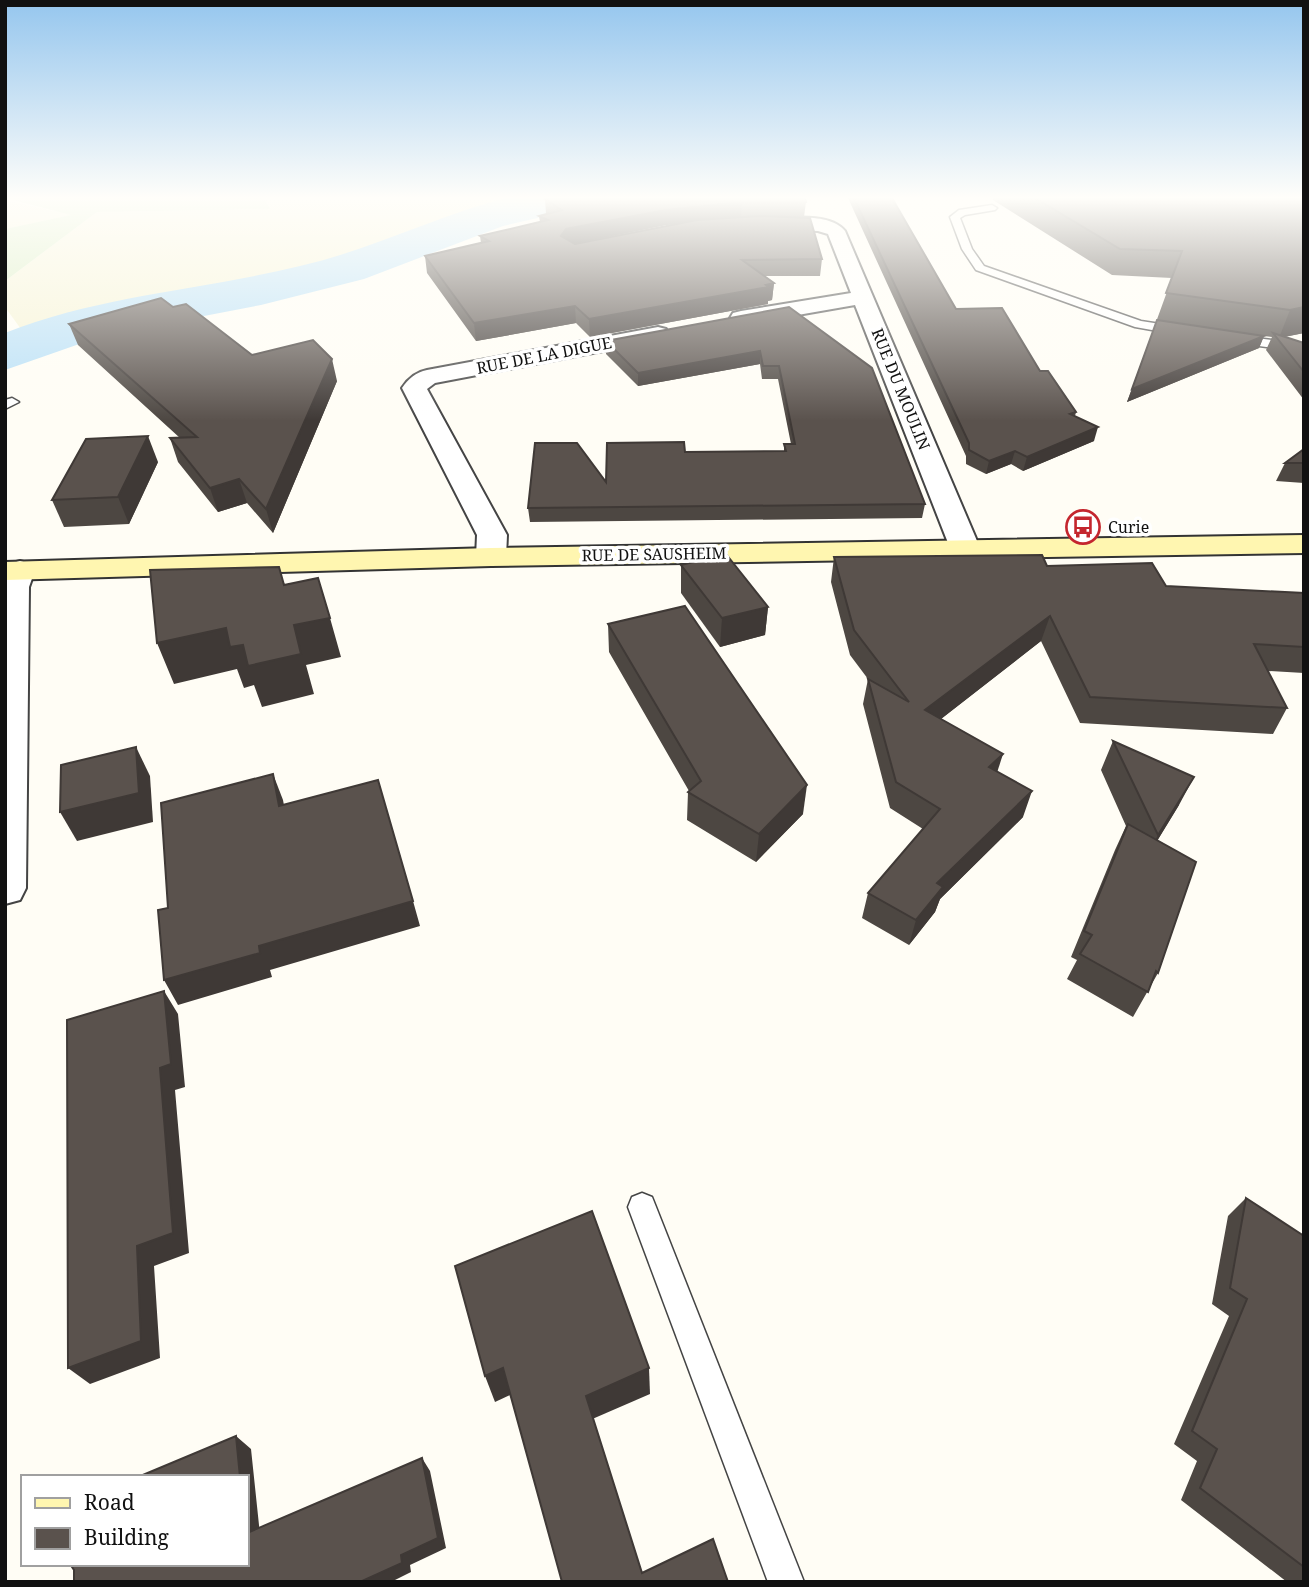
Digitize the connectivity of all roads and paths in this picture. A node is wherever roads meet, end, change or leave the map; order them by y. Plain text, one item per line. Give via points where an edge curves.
1 (853, 272) edge
2 (992, 272) edge
3 (863, 298) junction
4 (720, 322) edge
5 (680, 329) edge
6 (1195, 334) edge
7 (1223, 337) edge
8 (1304, 348) edge
9 (1304, 544) edge
10 (965, 548) junction
11 (491, 557) junction
12 (13, 571) edge
13 (5, 888) edge
14 (642, 1206) dead end
15 (786, 1582) edge

1 - 3 street, RUE DU MOULIN
2 - 6 lane via 1139,324
3 - 4 street
3 - 10 street, RUE DU MOULIN
5 - 11 street, RUE DE LA DIGUE via 427,377 414,388 492,535
7 - 8 lane
9 - 10 main road, RUE DE SAUSHEIM
10 - 11 main road, RUE DE SAUSHEIM
11 - 12 main road, RUE DE SAUSHEIM
12 - 13 street
14 - 15 lane

